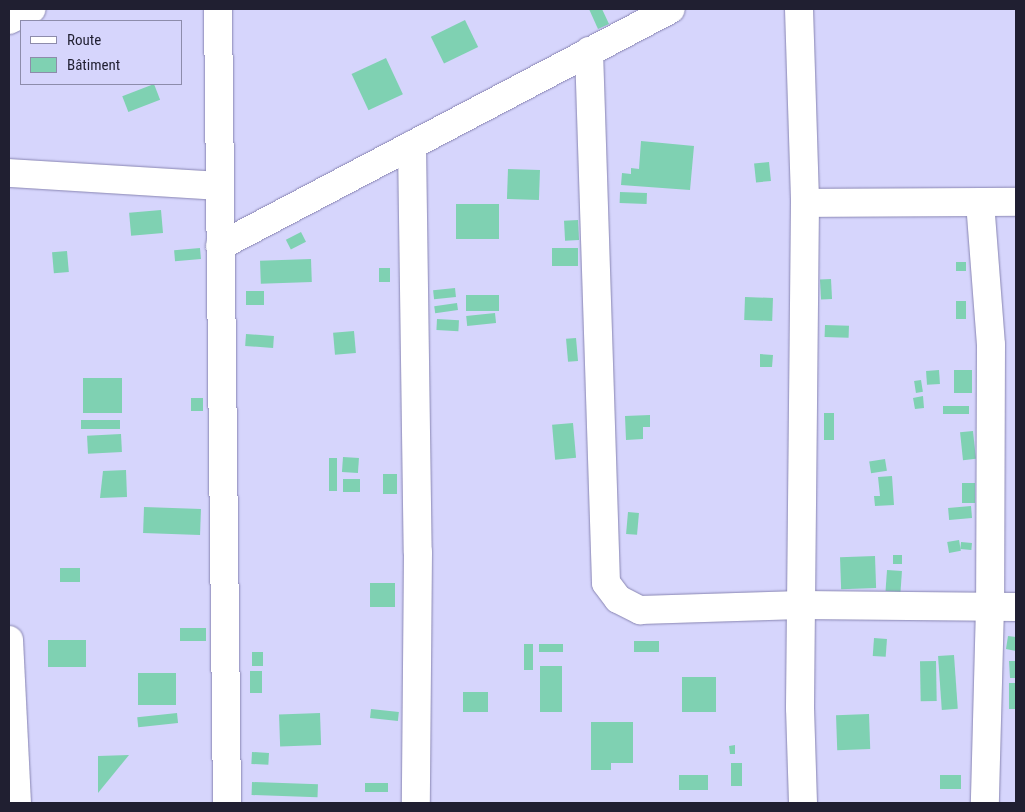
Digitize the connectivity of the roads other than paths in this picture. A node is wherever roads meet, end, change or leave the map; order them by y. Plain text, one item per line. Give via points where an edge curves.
1 (32, 9) edge
2 (218, 9) edge
3 (671, 9) edge
4 (799, 9) edge
5 (9, 20) edge
6 (589, 51) junction
7 (412, 144) junction
8 (9, 173) edge
9 (219, 186) junction
10 (980, 202) junction
11 (1016, 202) edge
12 (805, 203) junction
13 (220, 246) junction
14 (801, 605) junction
15 (1003, 606) edge
16 (9, 640) edge
17 (17, 803) edge
18 (227, 803) edge
19 (416, 803) edge
20 (803, 803) edge
21 (985, 803) edge

1 - 5 street
2 - 9 street
3 - 6 street
4 - 12 street
6 - 7 street
6 - 14 street via 606,583 618,599 640,610
7 - 13 street
7 - 19 street via 418,552
8 - 9 street
9 - 13 street
10 - 11 street
10 - 12 street
10 - 15 street via 991,345
12 - 14 street
13 - 18 street
14 - 15 street
14 - 20 street
15 - 21 street
16 - 17 street

